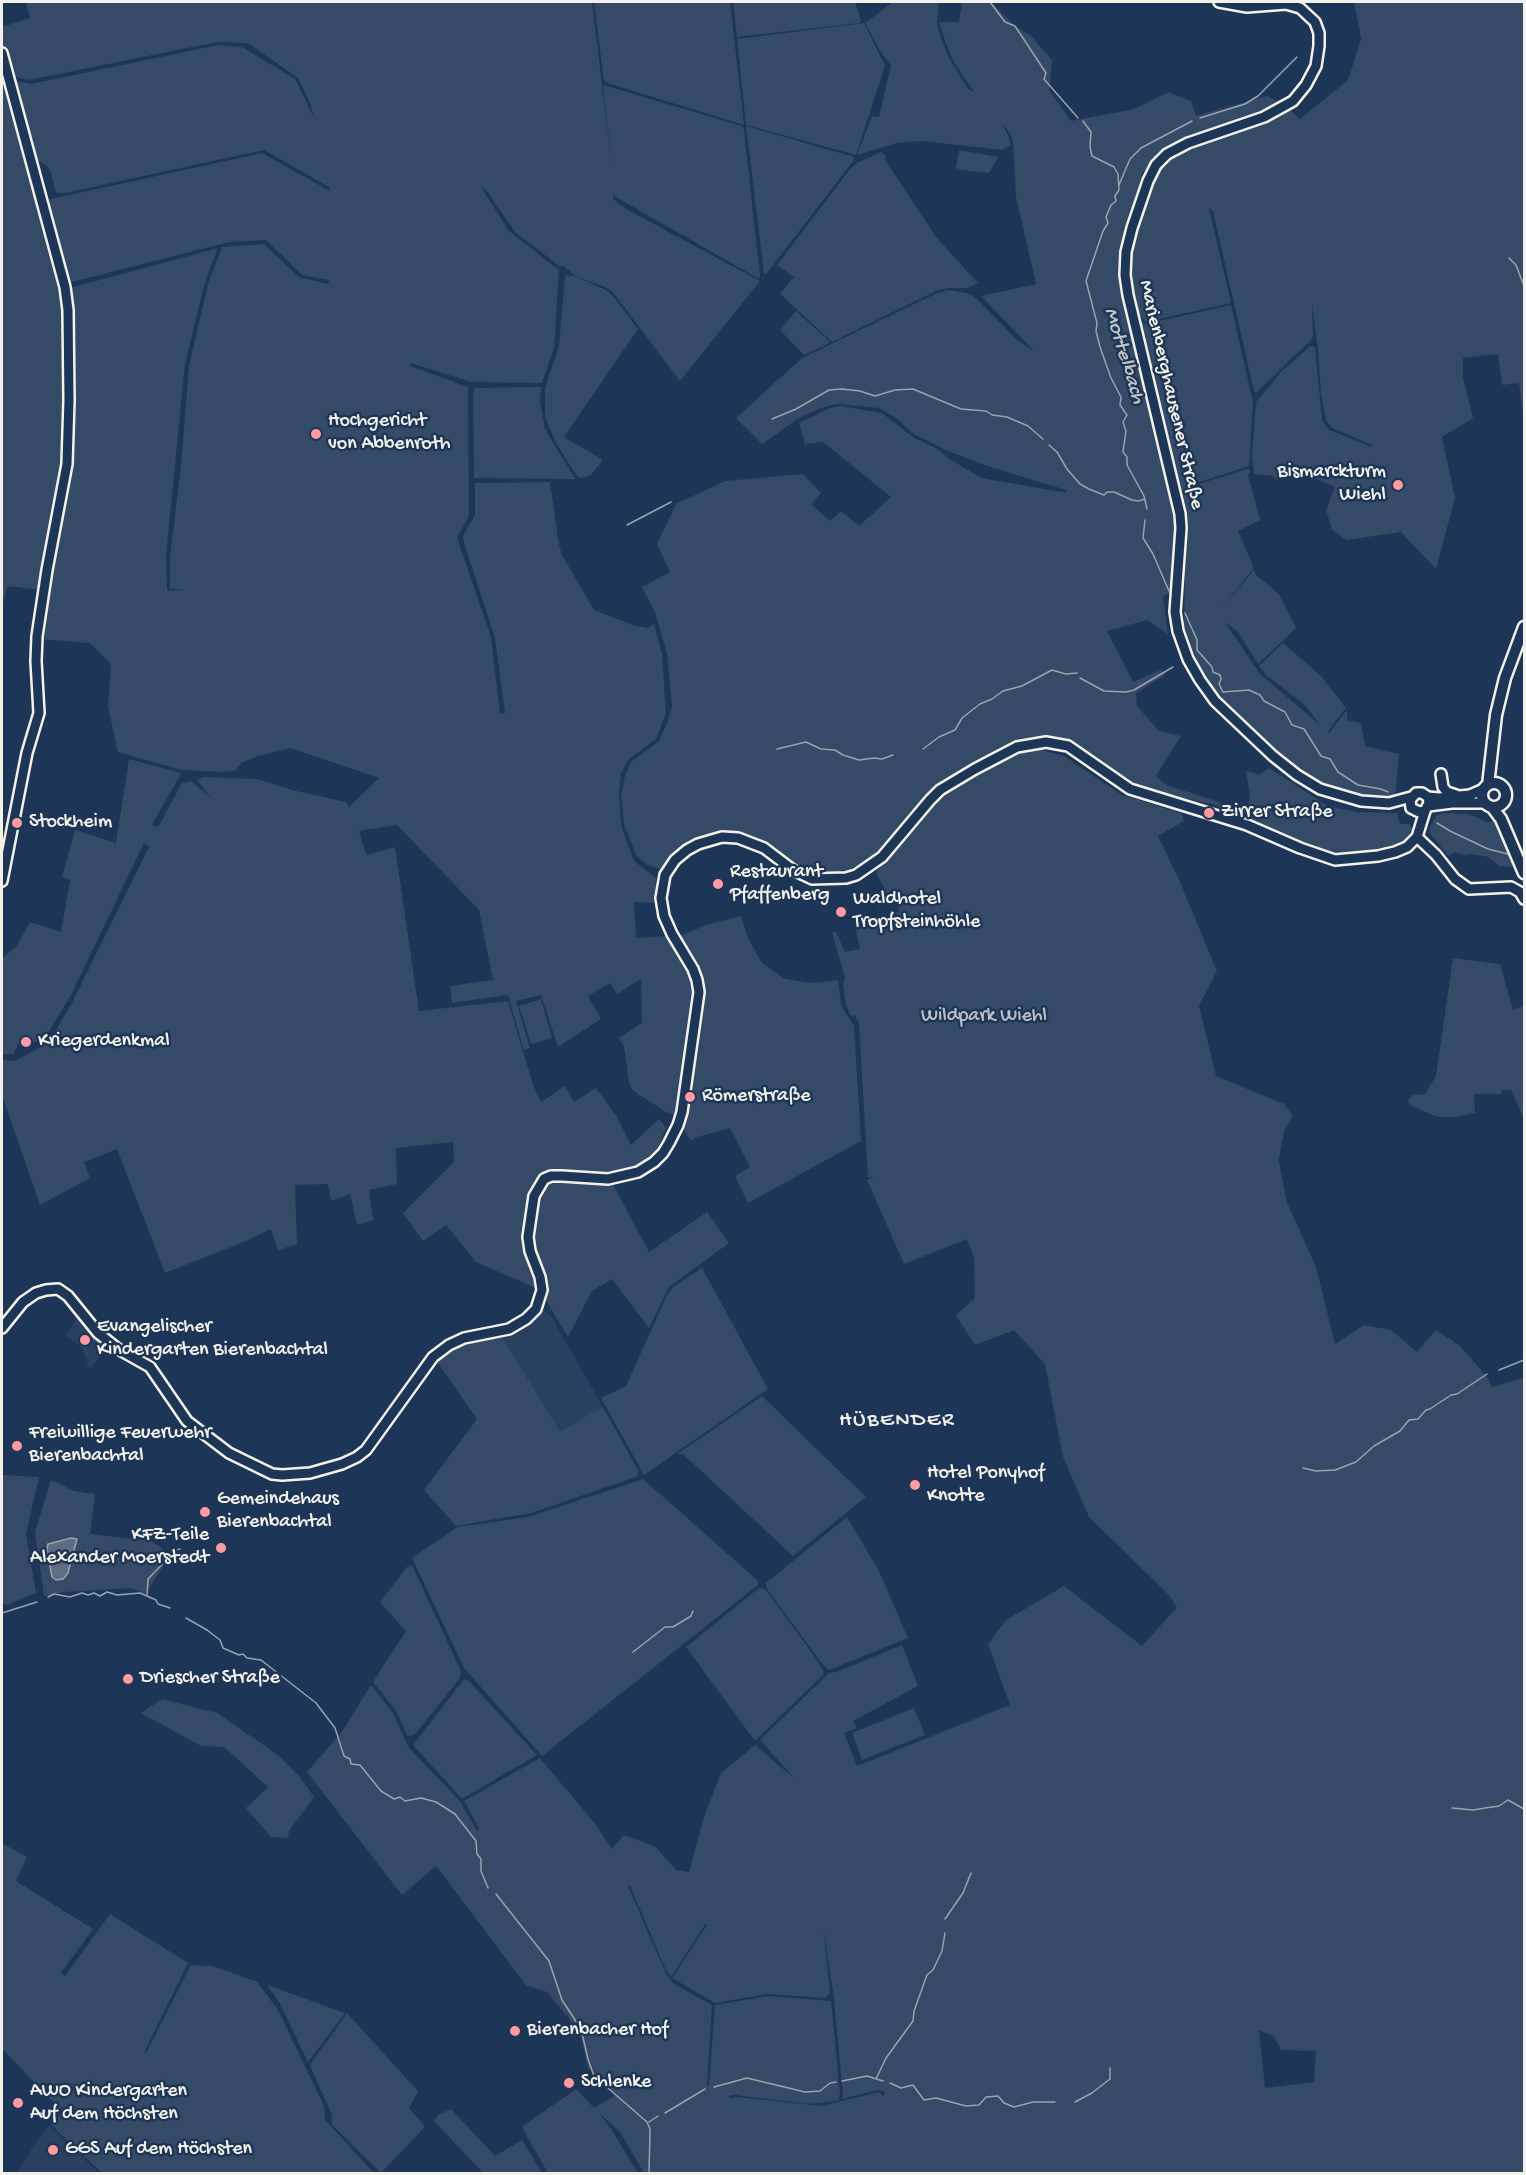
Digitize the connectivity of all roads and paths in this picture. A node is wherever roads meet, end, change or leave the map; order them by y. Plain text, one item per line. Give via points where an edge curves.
1 (1219, 2) edge
2 (2, 53) edge
3 (1524, 627) edge
4 (1495, 737) junction
5 (1441, 774) dead end
6 (1501, 785) junction
7 (1486, 787) junction
8 (1458, 796) junction
9 (1411, 797) junction
10 (1389, 803) junction
11 (1503, 803) junction
12 (1489, 805) junction
13 (1422, 807) junction
14 (1418, 835) junction
15 (1516, 847) junction
16 (1524, 859) edge
17 (1524, 873) edge
18 (2, 881) edge
19 (1524, 899) edge
20 (2, 1328) edge

1 - 10 main road, Marienberghausener Straße via 1300,8 1315,22 1319,46 1316,66 1293,101 1264,117 1188,143 1156,165 1140,202 1126,252 1125,275 1132,315 1180,514 1175,612 1182,645 1215,701 1297,775 1342,797
2 - 18 main road via 61,267 68,310 69,400 67,464 39,623 39,713 27,753
3 - 4 main road via 1504,678
4 - 6 main road
4 - 7 main road
5 - 8 main road via 1443,787
6 - 7 main road
6 - 11 main road via 1505,791
7 - 8 main road
7 - 12 main road via 1482,796
8 - 13 main road
9 - 10 main road, Marienberghausener Straße
9 - 13 main road via 1410,802
9 - 13 main road, Marienberghausener Straße via 1419,792
10 - 13 main road
11 - 12 main road
11 - 15 main road
12 - 13 main road via 1452,803
12 - 15 main road
13 - 14 main road
14 - 19 main road via 1455,879 1469,889 1511,887
14 - 20 main road via 1407,847 1395,852 1335,860 1247,825 1130,789 1068,746 1035,743 1017,747 940,790 882,857 861,873 846,878 812,879 764,848 738,837 722,837 687,850 675,860 663,882 661,898 664,916 693,969 699,992 682,1112 669,1143 654,1162 638,1172 608,1179 544,1179 534,1196 528,1237 542,1290 536,1309 509,1329 464,1338 433,1357 375,1439 357,1457 310,1473 282,1475 243,1461 199,1431 180,1413 150,1367 98,1333 61,1291 36,1293 23,1302
15 - 16 main road
15 - 17 main road

